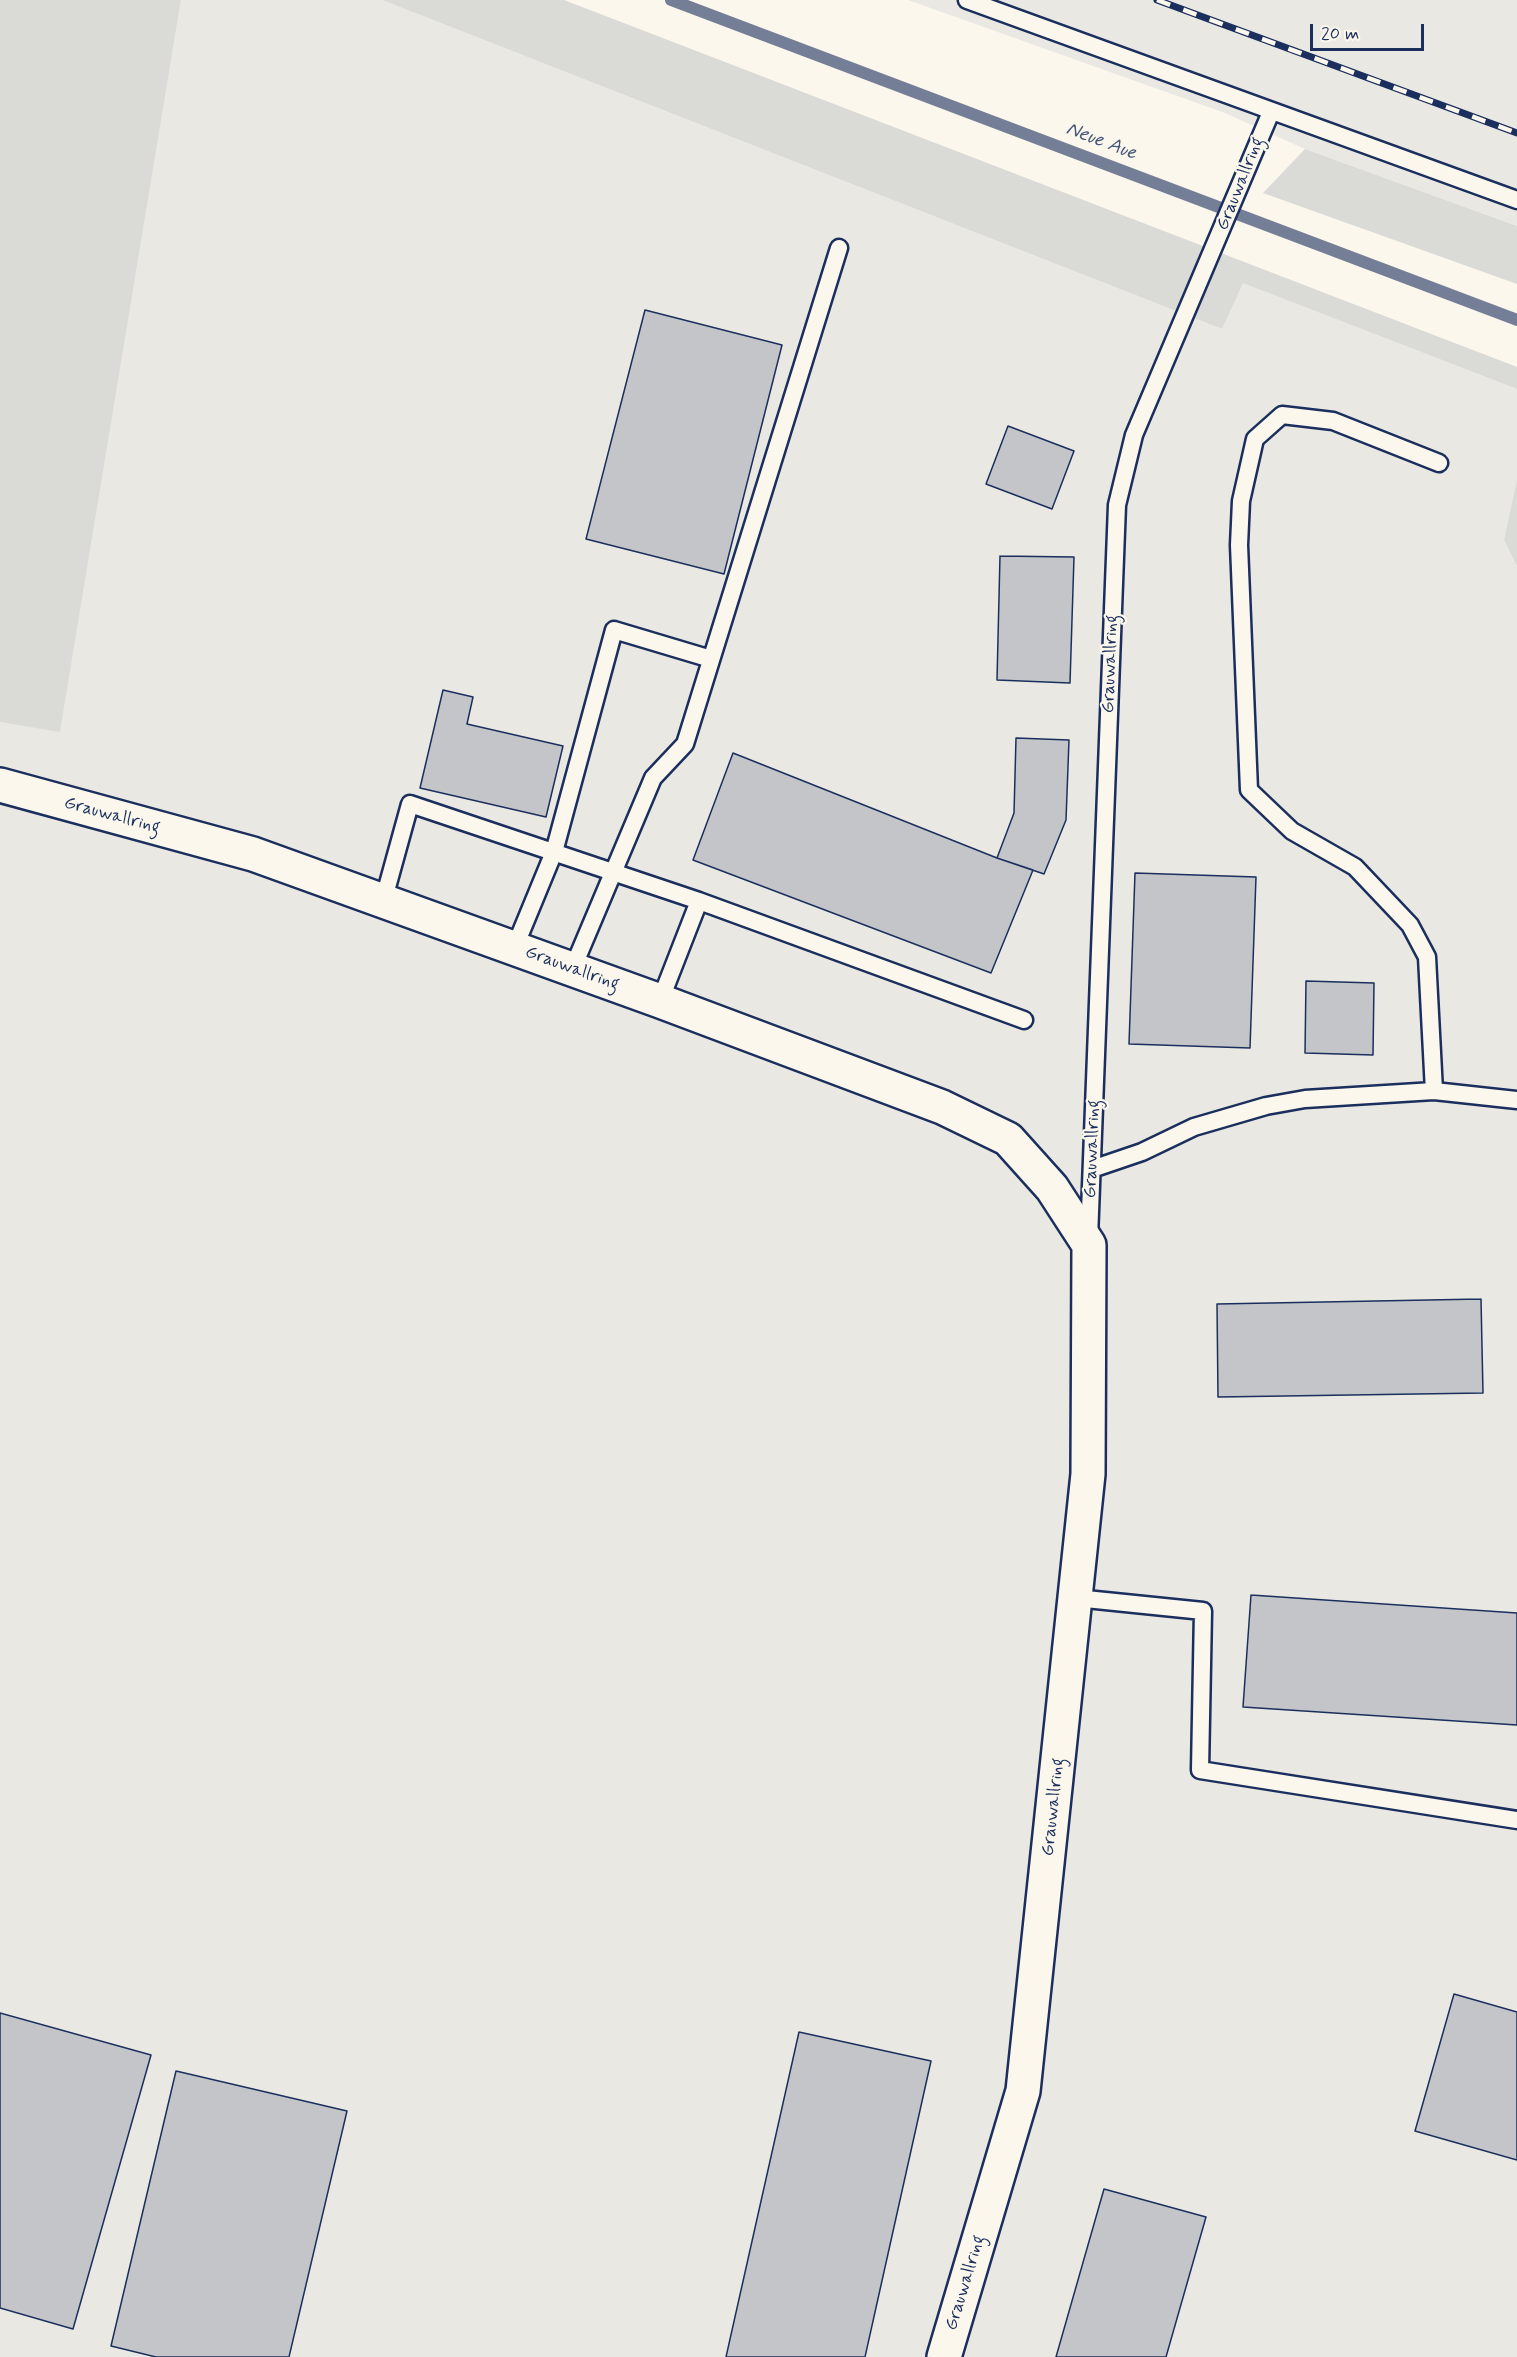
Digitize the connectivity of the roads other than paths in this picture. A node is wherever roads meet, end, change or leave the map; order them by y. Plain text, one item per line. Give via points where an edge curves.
1 (967, 0) edge
2 (1271, 112) junction
3 (1517, 200) edge
4 (839, 248) dead end
5 (1439, 463) dead end
6 (711, 659) junction
7 (0, 785) edge
8 (554, 852) junction
9 (615, 872) junction
10 (699, 901) junction
11 (383, 902) junction
12 (514, 949) junction
13 (572, 970) junction
14 (660, 1000) junction
15 (1024, 1020) dead end
16 (1434, 1091) junction
17 (1517, 1100) edge
18 (1092, 1169) junction
19 (1089, 1245) junction
20 (1076, 1598) junction
21 (1517, 1820) edge
22 (944, 2357) edge

1 - 2 lane
2 - 3 lane
2 - 18 lane, Grauwallring via 1134,435 1118,505
4 - 6 lane
5 - 16 lane via 1333,421 1282,416 1255,439 1240,501 1239,545 1249,790 1292,831 1354,867 1410,925 1426,957
6 - 8 lane via 615,630
6 - 9 lane via 685,744 654,778
7 - 11 street, Grauwallring via 253,854
8 - 9 lane
8 - 11 lane via 410,804
8 - 12 lane
9 - 10 lane
9 - 13 lane
10 - 14 lane
10 - 15 lane
11 - 12 street, Grauwallring
12 - 13 street, Grauwallring
13 - 14 street, Grauwallring
14 - 19 street, Grauwallring via 942,1107 1008,1139 1052,1188
16 - 17 lane
16 - 18 lane via 1305,1099 1266,1106 1194,1127 1142,1152
18 - 19 lane, Grauwallring
19 - 20 street, Grauwallring via 1088,1474
20 - 21 lane via 1203,1611 1200,1770
20 - 22 street, Grauwallring via 1023,2091

